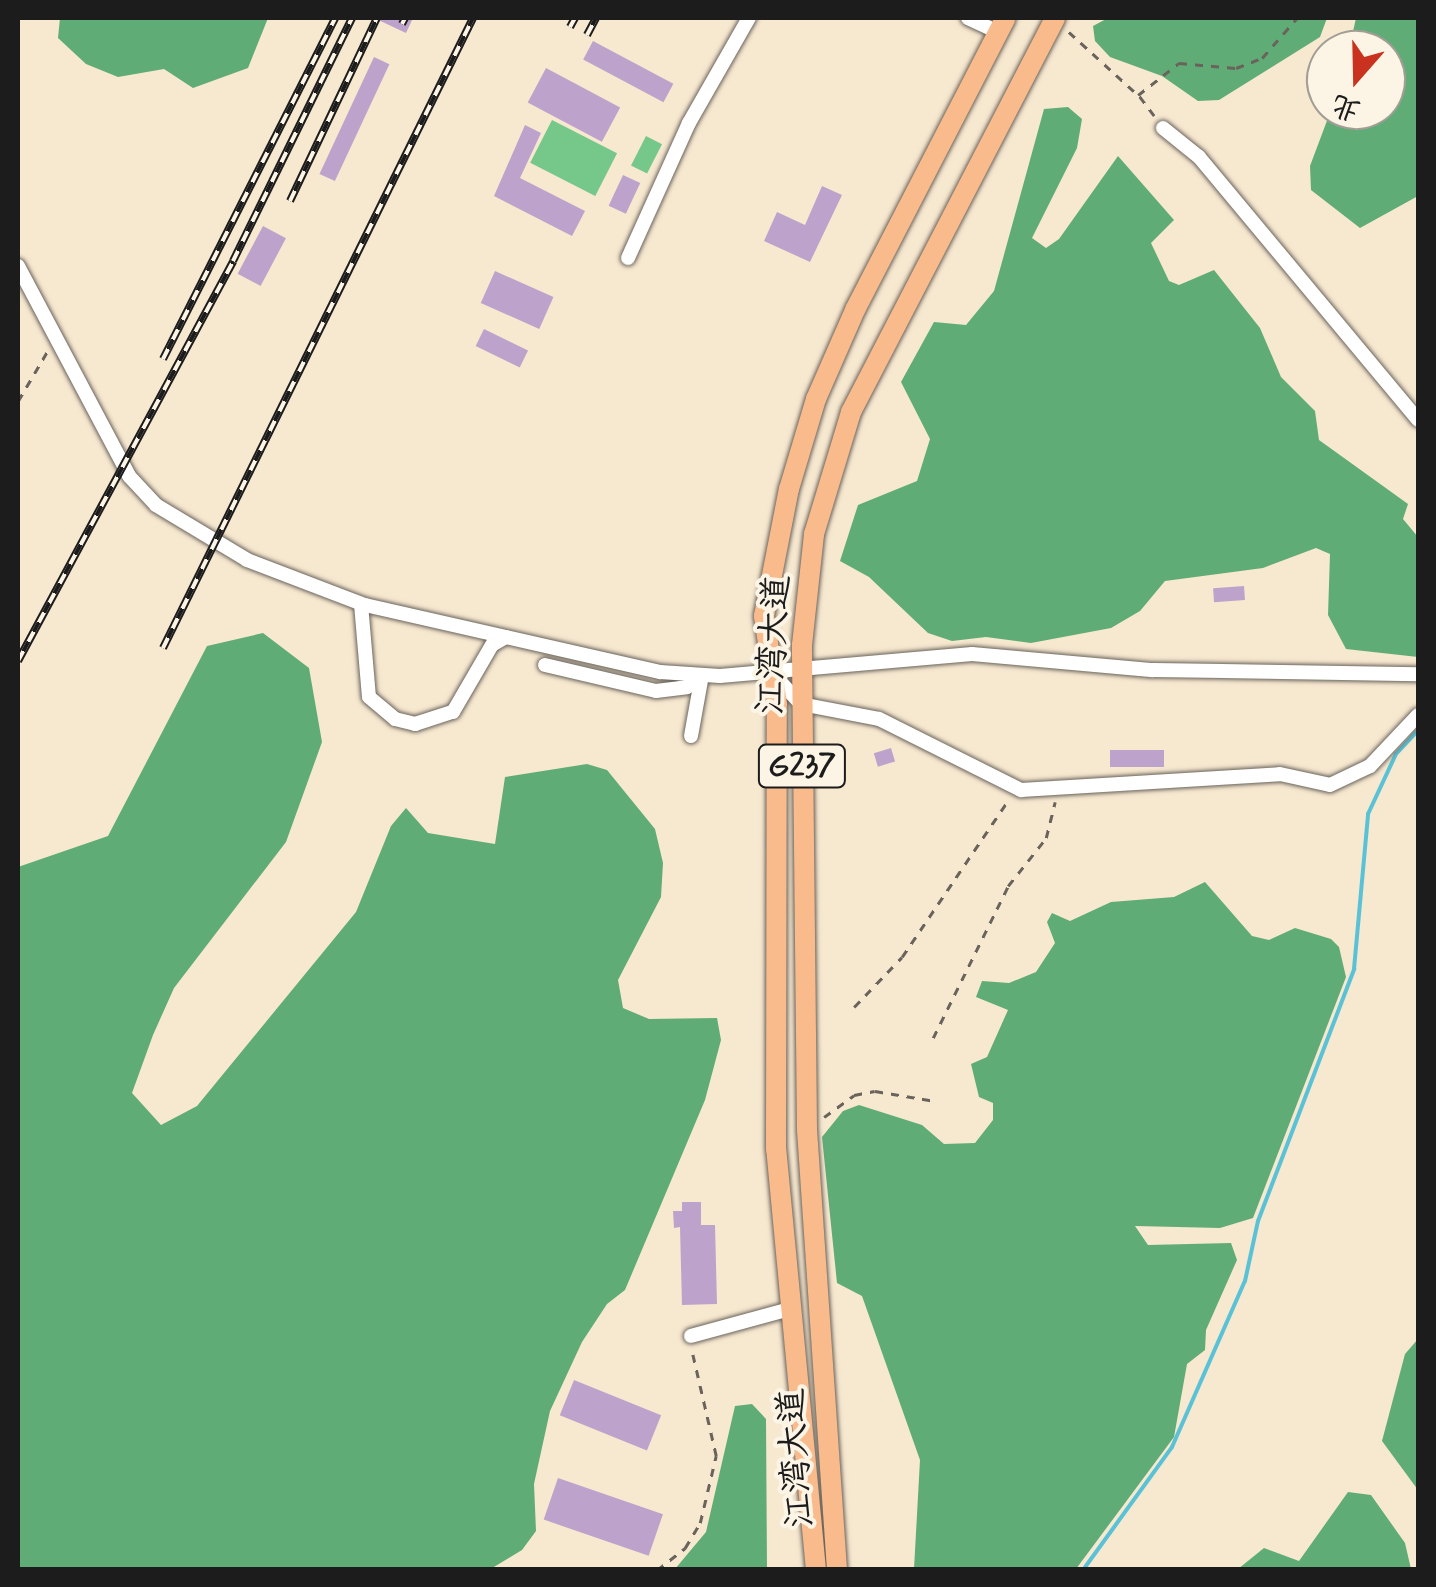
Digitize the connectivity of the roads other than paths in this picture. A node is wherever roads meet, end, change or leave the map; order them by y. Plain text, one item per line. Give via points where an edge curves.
1 (749, 18) edge
2 (968, 18) edge
3 (1054, 20) edge
4 (1002, 25) edge
5 (1163, 128) road end
6 (628, 258) dead end
7 (18, 266) edge
8 (1418, 420) edge
9 (362, 604) junction
10 (506, 636) junction
11 (545, 665) dead end
12 (801, 667) junction
13 (770, 670) junction
14 (1418, 674) edge
15 (702, 675) junction
16 (801, 704) junction
17 (1418, 716) edge
18 (691, 736) dead end
19 (790, 1308) junction
20 (690, 1336) road end
21 (816, 1570) edge
22 (836, 1570) edge

1 - 6 street via 689,123
2 - 4 street
3 - 12 highway, 江湾大道 / G237 via 852,412 814,534
4 - 13 highway, 江湾大道 / G237 via 856,308 816,400 769,578 764,616
5 - 8 street via 1199,157
7 - 9 street via 129,476 156,505 248,560
9 - 10 street
9 - 10 street via 369,697 395,720 414,724 452,712 492,645
10 - 15 street
11 - 15 street via 656,691 687,686
12 - 13 street
12 - 14 street via 1003,654 1153,670
12 - 16 highway, 江湾大道 / G237
13 - 15 street
13 - 16 street
13 - 19 highway, 江湾大道 / G237 via 777,704 776,1149
15 - 18 street
16 - 17 street via 879,719 1015,787 1145,778 1182,784 1280,774 1330,785 1370,766
16 - 22 highway, 江湾大道 / G237 via 807,1130
19 - 20 street
19 - 21 highway, 江湾大道 / G237

